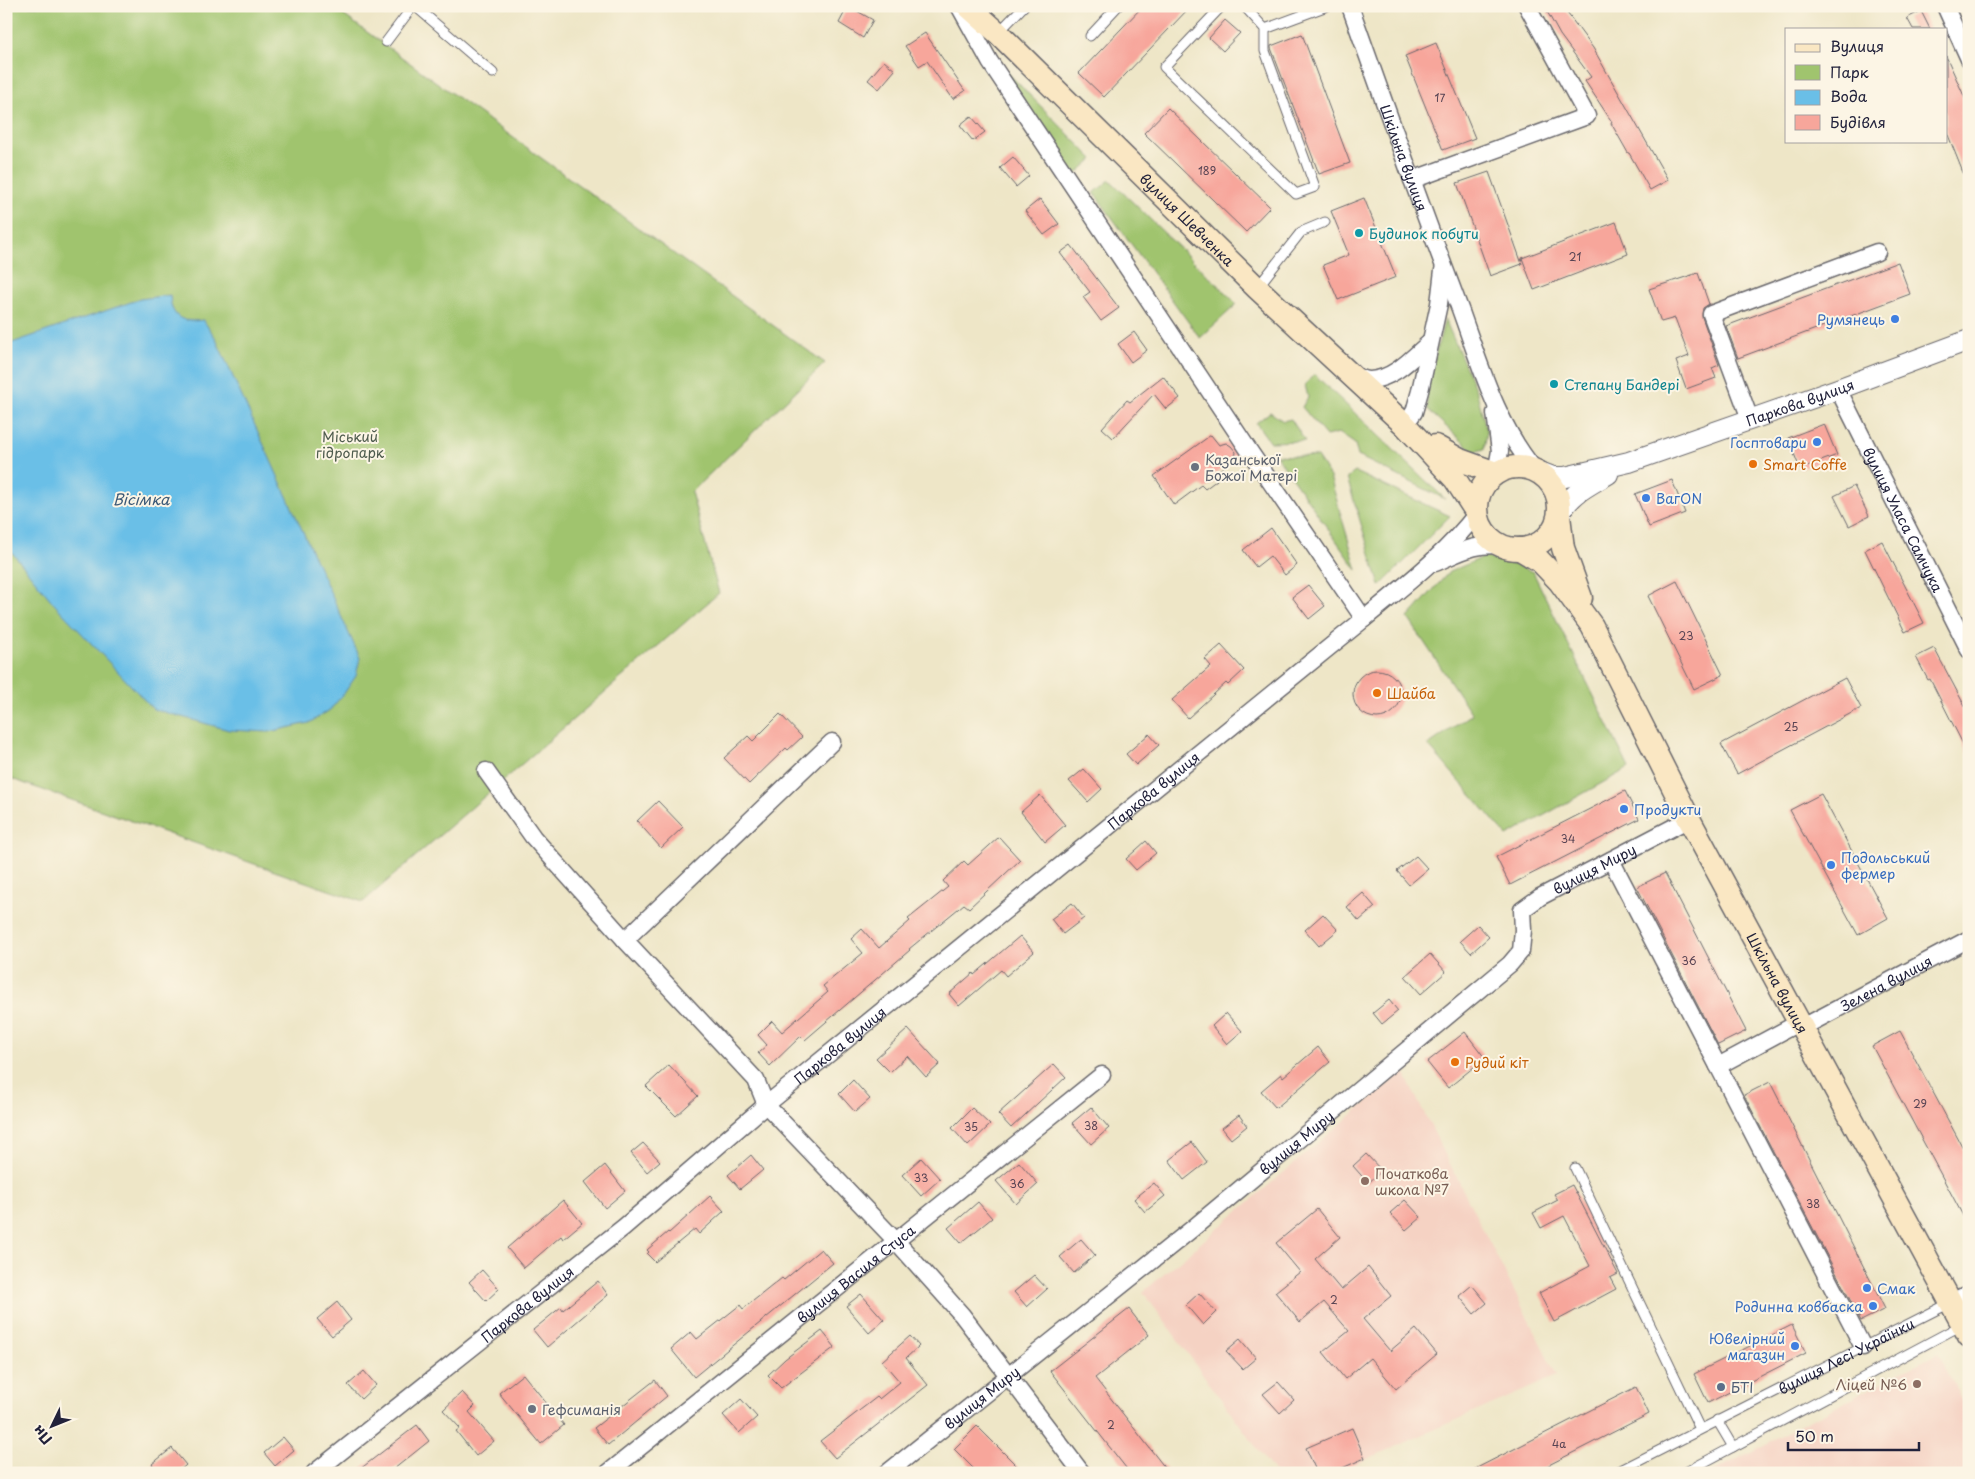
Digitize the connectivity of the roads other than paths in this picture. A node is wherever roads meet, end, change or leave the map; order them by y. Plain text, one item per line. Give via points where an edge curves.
1 (414, 6) edge
2 (959, 6) edge
3 (968, 6) edge
4 (1024, 6) edge
5 (1118, 6) edge
6 (1222, 6) edge
7 (1244, 6) edge
8 (1327, 6) edge
9 (1350, 6) edge
10 (1526, 6) edge
11 (1945, 6) edge
12 (1265, 29) junction
13 (998, 33) junction
14 (1090, 36) dead end
15 (386, 42) dead end
16 (1969, 59) edge
17 (493, 73) dead end
18 (1412, 180) junction
19 (1325, 222) dead end
20 (1877, 252) dead end
21 (1444, 266) junction
22 (1257, 288) junction
23 (1969, 340) edge
24 (1430, 342) junction
25 (1347, 372) junction
26 (1838, 389) junction
27 (1492, 393) junction
28 (1750, 419) junction
29 (1407, 427) junction
30 (1629, 462) junction
31 (1536, 470) junction
32 (1496, 473) junction
33 (1477, 513) junction
34 (1559, 516) junction
35 (1511, 548) junction
36 (1424, 568) junction
37 (1364, 619) junction
38 (1592, 626) junction
39 (1969, 650) edge
40 (832, 742) dead end
41 (486, 770) dead end
42 (1689, 819) junction
43 (1611, 860) junction
44 (1969, 939) edge
45 (625, 940) junction
46 (1802, 1024) junction
47 (1718, 1066) junction
48 (1102, 1075) dead end
49 (766, 1105) junction
50 (1575, 1168) dead end
51 (896, 1241) junction
52 (1960, 1298) edge
53 (1967, 1328) edge
54 (1863, 1347) junction
55 (1008, 1376) junction
56 (1717, 1420) junction
57 (1700, 1429) junction
58 (1733, 1448) junction
59 (314, 1473) edge
60 (608, 1473) edge
61 (887, 1473) edge
62 (1082, 1473) edge
63 (1615, 1473) edge
64 (1684, 1473) edge

1 - 15 lane
1 - 17 lane
2 - 37 street via 990,62
3 - 13 main road, вулиця Шевченка
4 - 13 lane
5 - 14 lane
6 - 12 lane via 1164,67 1296,194 1315,187 1265,51
7 - 12 lane
8 - 12 lane
9 - 18 street, Шкільна вулиця
10 - 18 street via 1587,116
11 - 16 street
13 - 22 main road, вулиця Шевченка
18 - 21 street, Шкільна вулиця
19 - 22 lane via 1301,232
20 - 28 street via 1711,314
21 - 24 street via 1440,304
21 - 27 street, Шкільна вулиця
22 - 25 main road, вулиця Шевченка
23 - 26 street, Паркова вулиця
24 - 25 street via 1389,375 1368,380
24 - 29 street via 1414,412
25 - 29 main road, вулиця Шевченка
26 - 28 street, Паркова вулиця
26 - 39 street, вулиця Уласа Самчука
27 - 31 street via 1508,429
27 - 32 street via 1500,451
28 - 30 street, Паркова вулиця
29 - 32 main road, вулиця Шевченка via 1460,460
29 - 33 main road, вулиця Шевченка via 1455,478
30 - 31 street, Паркова вулиця via 1565,476 1553,477
30 - 34 street, Паркова вулиця via 1575,494 1565,503
31 - 32 main road via 1517,466
31 - 34 main road via 1557,492
32 - 33 main road via 1481,489
33 - 35 main road via 1488,536
33 - 36 street
34 - 35 main road via 1552,533 1545,540 1529,548
34 - 38 main road, Шкільна вулиця via 1563,548
35 - 36 street via 1487,544
35 - 38 main road, Шкільна вулиця via 1540,561
36 - 37 street, Паркова вулиця
37 - 49 street, Паркова вулиця
38 - 42 main road, Шкільна вулиця
40 - 45 street
41 - 45 street via 533,837
42 - 43 street, вулиця Миру
42 - 46 main road, Шкільна вулиця
43 - 47 street
43 - 55 street, вулиця Миру via 1540,897 1522,910 1521,952 1510,964 1192,1229
44 - 46 street, Зелена вулиця
45 - 49 street via 756,1080
46 - 47 street, Зелена вулиця
46 - 52 main road, Шкільна вулиця
47 - 54 street
48 - 51 street, вулиця Василя Стуса
49 - 51 street
49 - 59 street, Паркова вулиця via 624,1227
50 - 57 lane
51 - 55 street via 962,1315
51 - 60 street, вулиця Василя Стуса
52 - 53 main road, Шкільна вулиця
52 - 54 lane, вулиця Лесі Українки
53 - 58 lane, вулиця Лесі Українки
54 - 56 lane, вулиця Лесі Українки
55 - 61 street, вулиця Миру
55 - 62 street
56 - 57 lane, вулиця Лесі Українки
56 - 58 lane
57 - 63 lane, вулиця Лесі Українки
58 - 64 lane, вулиця Лесі Українки

